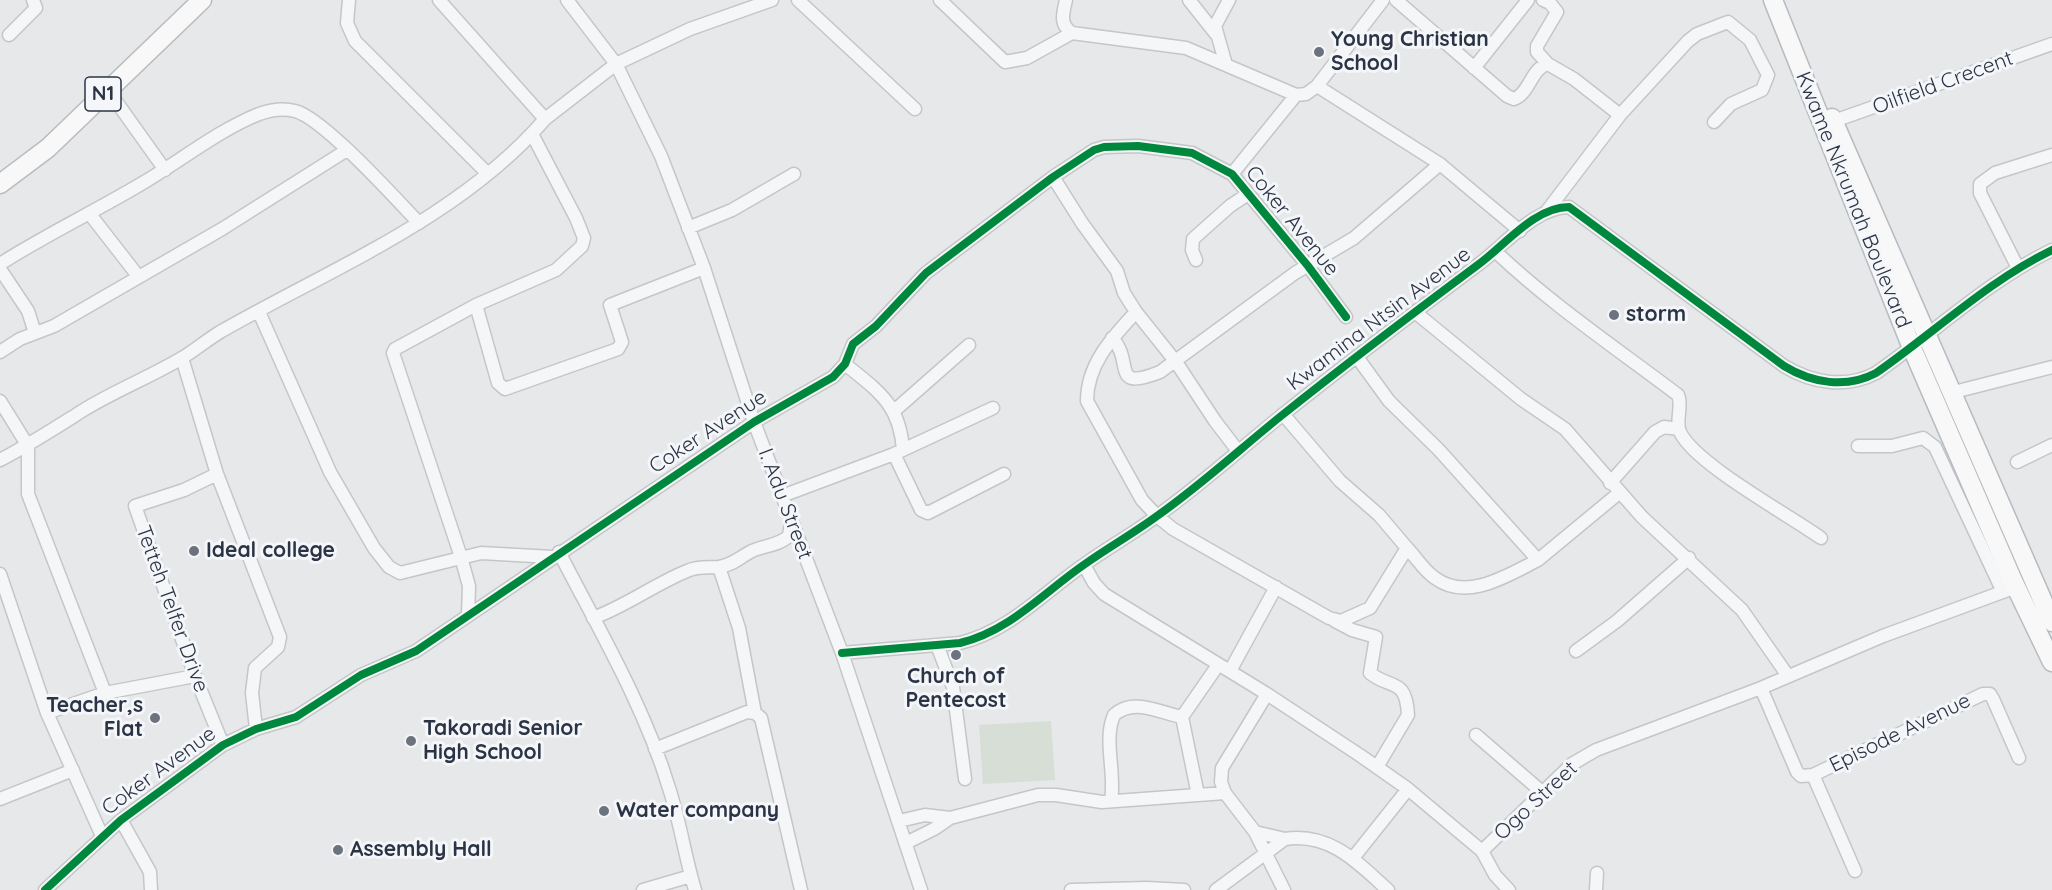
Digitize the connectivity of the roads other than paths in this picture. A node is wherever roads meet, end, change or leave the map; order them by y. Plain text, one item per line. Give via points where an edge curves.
1 (202, 0) edge
2 (349, 0) edge
3 (439, 0) edge
4 (772, 0) edge
5 (798, 0) edge
6 (940, 0) edge
7 (1066, 0) edge
8 (1189, 0) edge
9 (1228, 0) edge
10 (1383, 0) edge
11 (1396, 0) edge
12 (1528, 0) edge
13 (1542, 0) edge
14 (1773, 0) edge
15 (1784, 0) edge
16 (571, 1) edge
17 (38, 3) edge
18 (1072, 33) junction
19 (1216, 34) junction
20 (9, 35) dead end
21 (2052, 44) edge
22 (616, 64) junction
23 (1548, 64) junction
24 (1226, 65) junction
25 (1474, 68) junction
26 (1317, 86) junction
27 (108, 90) junction
28 (1296, 95) junction
29 (915, 110) dead end
30 (1620, 115) junction
31 (545, 119) junction
32 (1834, 121) junction
33 (1714, 122) dead end
34 (532, 134) junction
35 (347, 150) junction
36 (2052, 154) edge
37 (1440, 164) junction
38 (165, 170) junction
39 (488, 174) junction
40 (794, 174) dead end
41 (1232, 174) junction
42 (1053, 177) junction
43 (0, 184) edge
44 (1248, 194) junction
45 (89, 213) junction
46 (1546, 213) junction
47 (419, 223) junction
48 (688, 228) junction
49 (1520, 231) junction
50 (2052, 250) edge
51 (1496, 252) junction
52 (1196, 260) dead end
53 (0, 266) edge
54 (1308, 266) junction
55 (704, 268) junction
56 (2018, 268) junction
57 (138, 276) junction
58 (476, 305) junction
59 (260, 312) junction
60 (1136, 312) junction
61 (1415, 312) junction
62 (1346, 317) dead end
63 (35, 333) junction
64 (1928, 336) junction
65 (1112, 338) junction
66 (969, 345) dead end
67 (1912, 348) junction
68 (0, 352) edge
69 (1357, 357) junction
70 (182, 358) junction
71 (1176, 362) junction
72 (844, 364) junction
73 (2052, 367) edge
74 (1954, 392) junction
75 (0, 401) edge
76 (993, 408) dead end
77 (894, 411) junction
78 (1283, 414) junction
79 (754, 422) junction
80 (1679, 429) junction
81 (2052, 445) edge
82 (28, 446) junction
83 (1858, 446) dead end
84 (1238, 451) junction
85 (898, 452) junction
86 (0, 460) edge
87 (2017, 462) dead end
88 (217, 474) junction
89 (1004, 474) dead end
90 (1610, 483) junction
91 (1619, 493) junction
92 (782, 496) junction
93 (1157, 516) junction
94 (791, 520) junction
95 (1821, 538) dead end
96 (1407, 548) junction
97 (555, 554) junction
98 (461, 557) junction
99 (1689, 558) junction
100 (1538, 560) junction
101 (1084, 565) junction
102 (719, 567) junction
103 (0, 573) edge
104 (469, 586) junction
105 (1276, 588) junction
106 (2010, 590) junction
107 (493, 597) junction
108 (468, 615) junction
109 (593, 618) junction
110 (1335, 621) junction
111 (2052, 622) edge
112 (937, 645) junction
113 (1576, 651) dead end
114 (842, 653) junction
115 (2052, 662) edge
116 (1224, 668) junction
117 (195, 676) junction
118 (1788, 676) junction
119 (1761, 688) junction
120 (105, 693) junction
121 (1267, 694) junction
122 (47, 712) junction
123 (755, 713) junction
124 (1182, 717) junction
125 (256, 729) junction
126 (1476, 735) dead end
127 (223, 745) junction
128 (655, 749) junction
129 (2019, 758) dead end
130 (1377, 767) junction
131 (73, 770) junction
132 (1813, 776) junction
133 (965, 779) dead end
134 (1408, 789) junction
135 (1542, 792) junction
136 (1225, 793) junction
137 (1198, 795) junction
138 (0, 799) edge
139 (1112, 801) junction
140 (950, 818) junction
141 (121, 820) junction
142 (899, 821) junction
143 (1255, 832) junction
144 (102, 836) junction
145 (1285, 839) junction
146 (906, 843) junction
147 (1482, 851) junction
148 (1265, 855) junction
149 (1353, 858) junction
150 (1855, 871) dead end
151 (1597, 873) dead end
152 (691, 876) junction
153 (45, 890) edge
154 (151, 890) edge
155 (643, 890) edge
156 (695, 890) edge
157 (801, 890) edge
158 (921, 890) edge
159 (1071, 890) edge
160 (1184, 890) edge
161 (1216, 890) edge
162 (1284, 890) edge
163 (1388, 890) edge
164 (1509, 890) edge
165 (1596, 890) edge

1 - 27 highway, N1
2 - 39 street via 347,22 355,41
3 - 31 street
4 - 22 street via 690,29
5 - 29 street
6 - 18 street via 1005,62 1027,58
7 - 18 street via 1062,20
8 - 19 street
9 - 19 street via 1216,22
10 - 26 street
11 - 25 street
12 - 25 street
13 - 23 street via 1557,12 1537,46 1537,52
14 - 67 highway, Kwame Nkrumah Boulevard
15 - 32 highway, Kwame Nkrumah Boulevard
16 - 22 street, I. Adu Street
17 - 20 street
18 - 24 street via 1186,48
19 - 24 street
21 - 32 street, Oilfield Crecent
22 - 31 street
22 - 48 street, I. Adu Street via 661,156
23 - 25 street via 1536,72 1520,97 1514,99
23 - 30 street
24 - 28 street
26 - 28 street via 1306,94
26 - 37 street
27 - 38 street
27 - 43 highway, N1 via 48,148
28 - 41 street
30 - 33 street via 1688,41 1728,22 1750,40 1768,75 1762,90 1731,104
30 - 46 street
31 - 34 street
32 - 64 highway, Kwame Nkrumah Boulevard
34 - 39 street
34 - 58 street via 576,218 584,238 582,246 556,270
35 - 38 street via 307,116 278,110 238,124
35 - 47 street
35 - 57 street via 222,229
36 - 56 street via 1995,174 1980,184 1980,193
37 - 49 street
37 - 54 street via 1378,219
38 - 45 street
39 - 47 street
40 - 48 street via 732,210
41 - 42 street, Coker Avenue via 1192,153 1122,146 1094,150
41 - 44 street, Coker Avenue
42 - 60 street via 1117,271
42 - 72 street, Coker Avenue via 926,273 876,326 853,344
44 - 52 street via 1193,239
44 - 54 street, Coker Avenue
45 - 53 street
45 - 57 street
46 - 49 street, Kwamina Ntsin Avenue
46 - 67 street, Kwamina Ntsin Avenue via 1569,207 1801,376 1836,382 1864,379
47 - 59 street
48 - 55 street, I. Adu Street
49 - 51 street, Kwamina Ntsin Avenue
50 - 56 street, Kwamina Ntsin Avenue
51 - 61 street, Kwamina Ntsin Avenue
51 - 80 street via 1552,302 1678,395
53 - 63 street via 28,311
54 - 62 street, Coker Avenue
54 - 71 street
55 - 58 street via 610,305 622,342 618,349 505,389 498,383
55 - 79 street, I. Adu Street
56 - 64 street, Kwamina Ntsin Avenue
57 - 63 street via 54,326
58 - 98 street via 395,349 393,358
59 - 70 street
59 - 98 street via 330,472 389,567 400,573
60 - 65 street
60 - 71 street
61 - 69 street, Kwamina Ntsin Avenue
61 - 90 street via 1521,399 1565,429
63 - 68 street
64 - 67 street, Kwamina Ntsin Avenue
64 - 74 highway, Kwame Nkrumah Boulevard
65 - 71 street via 1122,351 1123,367 1134,380
65 - 93 street via 1096,360 1087,401 1142,500
66 - 77 street
67 - 106 highway, Kwame Nkrumah Boulevard
69 - 78 street, Kwamina Ntsin Avenue
69 - 100 street via 1389,401
70 - 82 street via 84,410
70 - 88 street
71 - 84 street
72 - 77 street via 881,394
72 - 79 street, Coker Avenue via 833,377
73 - 74 street
74 - 111 highway, Kwame Nkrumah Boulevard
75 - 82 street
76 - 85 street
77 - 85 street
78 - 84 street, Kwamina Ntsin Avenue
78 - 96 street via 1340,481
79 - 92 street, I. Adu Street
79 - 97 street, Coker Avenue
80 - 90 street via 1664,427 1655,432
80 - 95 street via 1702,455 1756,497
81 - 87 street
82 - 86 street
82 - 120 street via 28,494
83 - 106 street via 1929,440
84 - 93 street, Kwamina Ntsin Avenue
85 - 89 street via 921,510 927,513
85 - 92 street
88 - 117 street, Tetteh Telfer Drive via 135,506
88 - 125 street via 280,637 278,647 255,668 252,693
90 - 91 street
91 - 99 street
91 - 100 street
92 - 94 street, I. Adu Street
93 - 101 street, Kwamina Ntsin Avenue
93 - 105 street
94 - 102 street via 789,536 782,542
94 - 114 street, I. Adu Street
96 - 100 street via 1434,578 1458,587 1484,585
96 - 110 street via 1370,608
97 - 98 street via 491,552
97 - 107 street, Coker Avenue
97 - 109 street
98 - 104 street
99 - 113 street
99 - 118 street via 1743,610
101 - 112 street, Kwamina Ntsin Avenue via 997,630 977,639
101 - 116 street, Ogo Street via 1104,594
102 - 109 street via 702,566 686,571
102 - 123 street via 739,628
103 - 122 street
104 - 107 street
104 - 108 street
105 - 110 street
105 - 116 street
106 - 115 highway, Kwame Nkrumah Boulevard
106 - 118 street, Ogo Street
107 - 108 street, Coker Avenue
108 - 125 street, Coker Avenue via 416,651 361,675 296,717
109 - 128 street
110 - 130 street via 1376,637 1370,672 1399,686 1404,693 1408,715
112 - 114 street, Kwamina Ntsin Avenue
112 - 133 street via 953,687
114 - 142 street, I. Adu Street
116 - 121 street, Ogo Street
116 - 124 street
117 - 120 street
117 - 127 street, Tetteh Telfer Drive
118 - 119 street, Ogo Street
119 - 132 street via 1797,772
119 - 135 street, Ogo Street via 1596,750 1572,764
120 - 122 street
121 - 130 street, Ogo Street
121 - 136 street via 1222,768
122 - 131 street
123 - 128 street via 747,712
123 - 157 street via 761,718
124 - 137 street
124 - 139 street via 1139,706 1114,715 1109,740
125 - 127 street, Coker Avenue
126 - 135 street
127 - 141 street, Coker Avenue
128 - 152 street via 669,787
129 - 132 street, Episode Avenue via 1993,699 1983,693
130 - 134 street, Ogo Street
131 - 138 street
131 - 144 street
132 - 150 street
134 - 147 street, Ogo Street
134 - 149 street
135 - 147 street, Ogo Street
136 - 137 street
136 - 143 street
137 - 139 street
139 - 140 street via 1038,795
140 - 142 street via 926,815
140 - 146 street
141 - 144 street, Coker Avenue
141 - 154 street via 146,862
142 - 146 street, I. Adu Street
143 - 145 street
143 - 148 street
144 - 153 street, Coker Avenue
145 - 148 street
145 - 149 street via 1325,841
146 - 158 street, I. Adu Street
147 - 164 street
148 - 161 street
148 - 162 street
149 - 163 street
151 - 165 street
152 - 155 street
152 - 156 street
159 - 160 street

